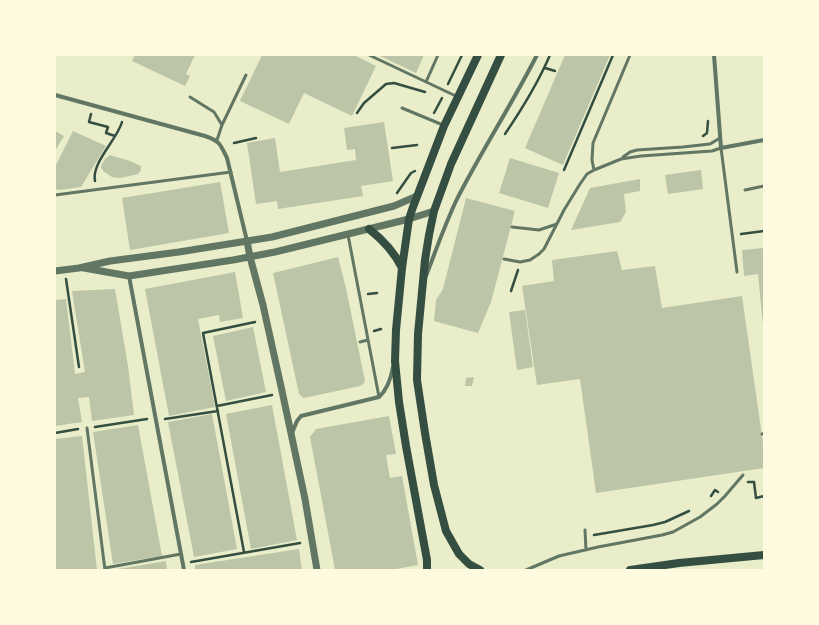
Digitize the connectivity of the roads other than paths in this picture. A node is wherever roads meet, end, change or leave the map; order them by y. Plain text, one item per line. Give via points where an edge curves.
1 (369, 55) edge
2 (438, 55) edge
3 (478, 55) edge
4 (501, 55) edge
5 (537, 55) edge
6 (630, 55) edge
7 (714, 55) edge
8 (246, 75) dead end
9 (426, 82) junction
10 (55, 95) edge
11 (190, 97) dead end
12 (458, 97) junction
13 (402, 108) dead end
14 (222, 125) junction
15 (444, 126) junction
16 (720, 138) junction
17 (217, 140) junction
18 (764, 140) edge
19 (721, 148) junction
20 (622, 158) junction
21 (594, 170) junction
22 (231, 172) junction
23 (764, 186) edge
24 (745, 190) dead end
25 (55, 195) edge
26 (417, 196) junction
27 (434, 210) junction
28 (409, 219) junction
29 (557, 224) junction
30 (512, 227) dead end
31 (369, 229) junction
32 (347, 234) junction
33 (247, 241) junction
34 (250, 257) junction
35 (504, 259) dead end
36 (79, 268) junction
37 (402, 268) junction
38 (55, 271) edge
39 (737, 272) dead end
40 (130, 276) junction
41 (423, 285) junction
42 (368, 340) junction
43 (360, 342) dead end
44 (395, 361) junction
45 (379, 396) junction
46 (87, 428) road end
47 (291, 435) junction
48 (743, 475) dead end
49 (585, 530) dead end
50 (586, 550) junction
51 (181, 554) junction
52 (764, 555) edge
53 (105, 569) edge
54 (184, 570) edge
55 (316, 570) edge
56 (427, 570) edge
57 (480, 570) edge
58 (526, 570) edge
59 (630, 570) edge

1 - 9 lane
2 - 9 lane
3 - 12 main road
4 - 27 main road via 451,164
5 - 41 street via 457,200
6 - 21 lane via 593,143
7 - 16 street
8 - 14 lane
9 - 12 lane
10 - 17 street
11 - 14 lane via 214,112
12 - 15 main road
13 - 15 lane
14 - 17 lane
15 - 26 main road
16 - 19 street
16 - 20 lane via 710,144 637,150
17 - 22 street
18 - 19 street
19 - 20 lane via 712,151
19 - 39 lane
20 - 21 lane
21 - 29 lane via 583,179
22 - 25 lane
22 - 33 street
23 - 24 lane
26 - 28 main road
26 - 33 street via 394,206
27 - 28 street
27 - 41 main road
28 - 31 street
28 - 37 main road
29 - 30 lane via 539,230
29 - 35 lane via 544,249 530,260 520,262
31 - 32 street
31 - 37 main road via 391,249
32 - 34 street
32 - 42 lane
33 - 34 street
33 - 36 street
34 - 40 street
34 - 47 street
36 - 38 street
36 - 40 street
37 - 44 main road
40 - 51 street
41 - 57 main road via 417,380 434,485 446,531 459,554
42 - 43 lane
42 - 45 lane
44 - 45 street via 391,378 385,391
44 - 56 main road via 400,410
45 - 47 street via 301,416
46 - 53 lane
47 - 55 street via 305,499
48 - 50 lane via 725,496 700,518 674,532
49 - 50 lane
50 - 58 lane via 559,556
51 - 53 lane
51 - 54 street
52 - 59 main road

